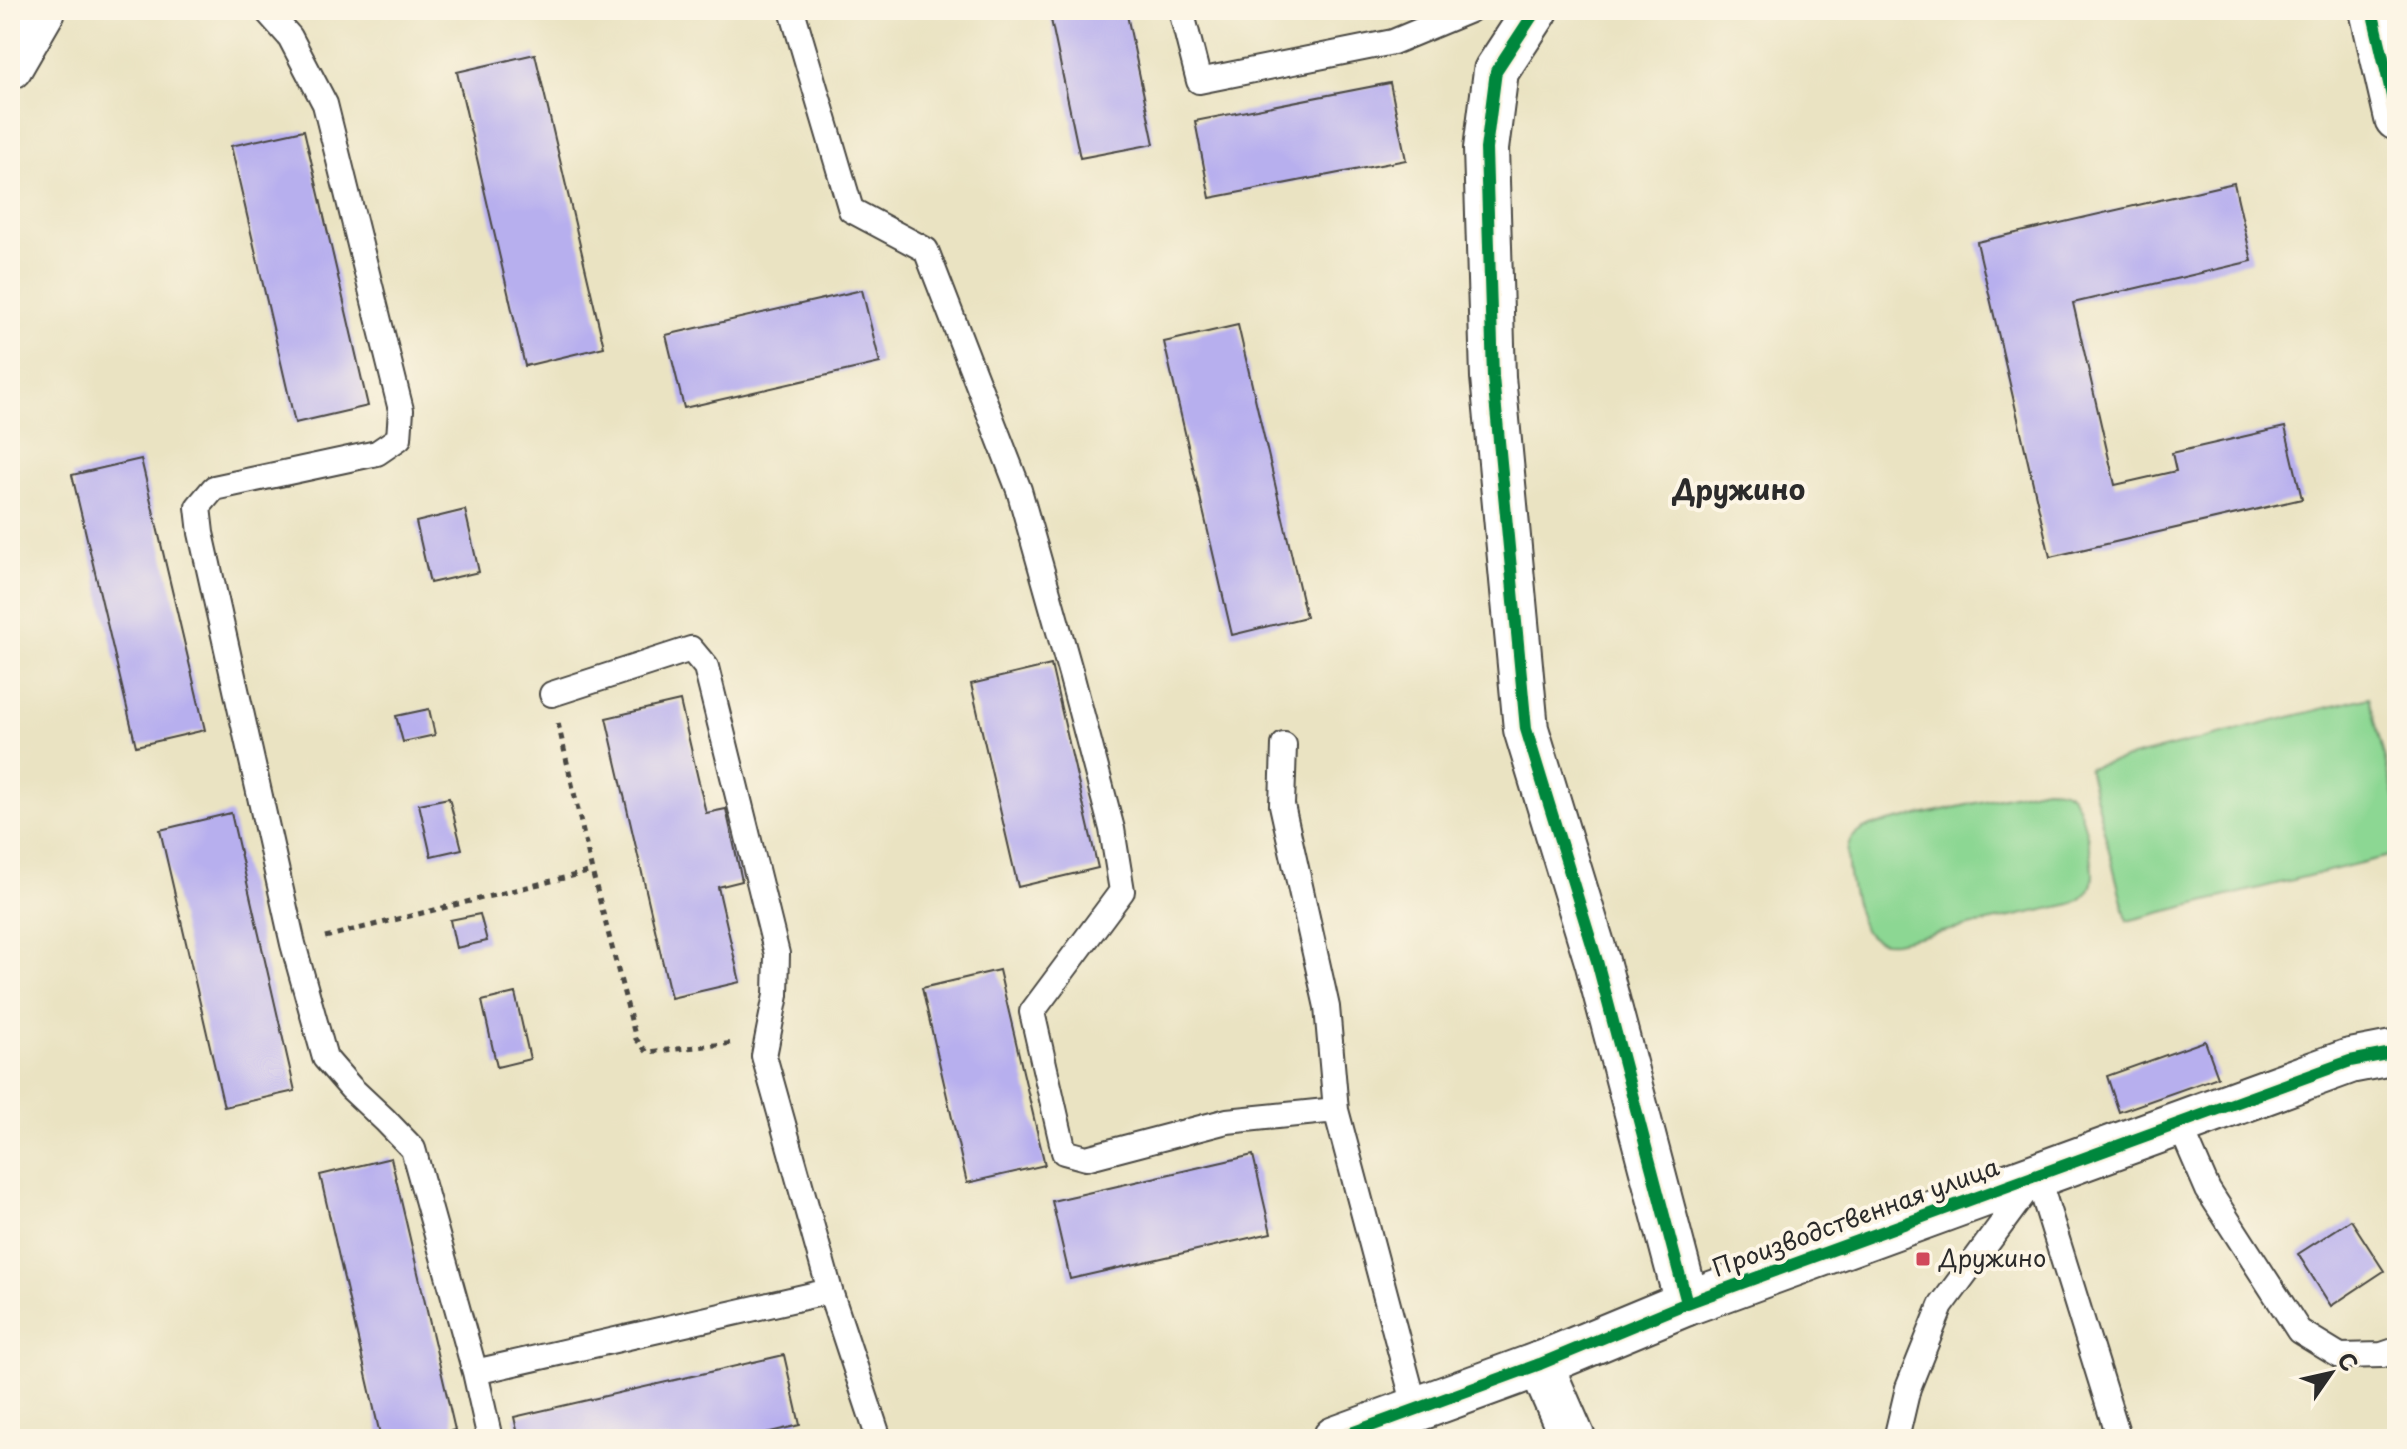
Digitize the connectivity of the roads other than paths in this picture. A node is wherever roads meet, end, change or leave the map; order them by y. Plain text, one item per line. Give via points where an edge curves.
1 (43, 10) edge
2 (266, 10) edge
3 (792, 10) edge
4 (1181, 10) edge
5 (1470, 10) edge
6 (1536, 10) edge
7 (2372, 10) edge
8 (10, 67) edge
9 (2397, 118) edge
10 (552, 694) road end
11 (1284, 745) dead end
12 (2397, 1052) edge
13 (1336, 1110) junction
14 (2179, 1123) junction
15 (2037, 1175) junction
16 (830, 1291) junction
17 (1687, 1303) junction
18 (2397, 1350) edge
19 (1540, 1364) junction
20 (475, 1372) junction
21 (1416, 1410) junction
22 (2119, 1438) edge
23 (490, 1439) edge
24 (879, 1439) edge
25 (1335, 1439) edge
26 (1573, 1439) edge
27 (1896, 1439) edge

1 - 8 street
2 - 20 lane via 290,37 325,104 401,410 399,438 377,453 214,488 198,507 201,533 293,944 325,1058 413,1149
3 - 13 lane via 851,210 926,250 1019,490 1112,829 1122,891 1032,1012 1064,1152 1086,1158 1227,1121
4 - 5 lane via 1199,81 1393,42
6 - 17 street via 1496,71 1486,149 1493,377 1526,729 1597,961
7 - 9 street
10 - 16 lane via 691,649 706,667 777,954 776,995 764,1056
11 - 13 lane via 1282,805 1327,1007
12 - 14 street, Производственная улица via 2350,1061
13 - 21 lane
14 - 15 street, Производственная улица
14 - 18 lane via 2208,1190 2299,1331 2340,1356
15 - 17 street, Производственная улица
15 - 22 lane
15 - 27 lane via 1941,1306 1908,1388
16 - 20 lane
16 - 24 lane
17 - 19 street, Производственная улица
19 - 21 street, Производственная улица
19 - 26 street
20 - 23 lane
21 - 25 street, Производственная улица

